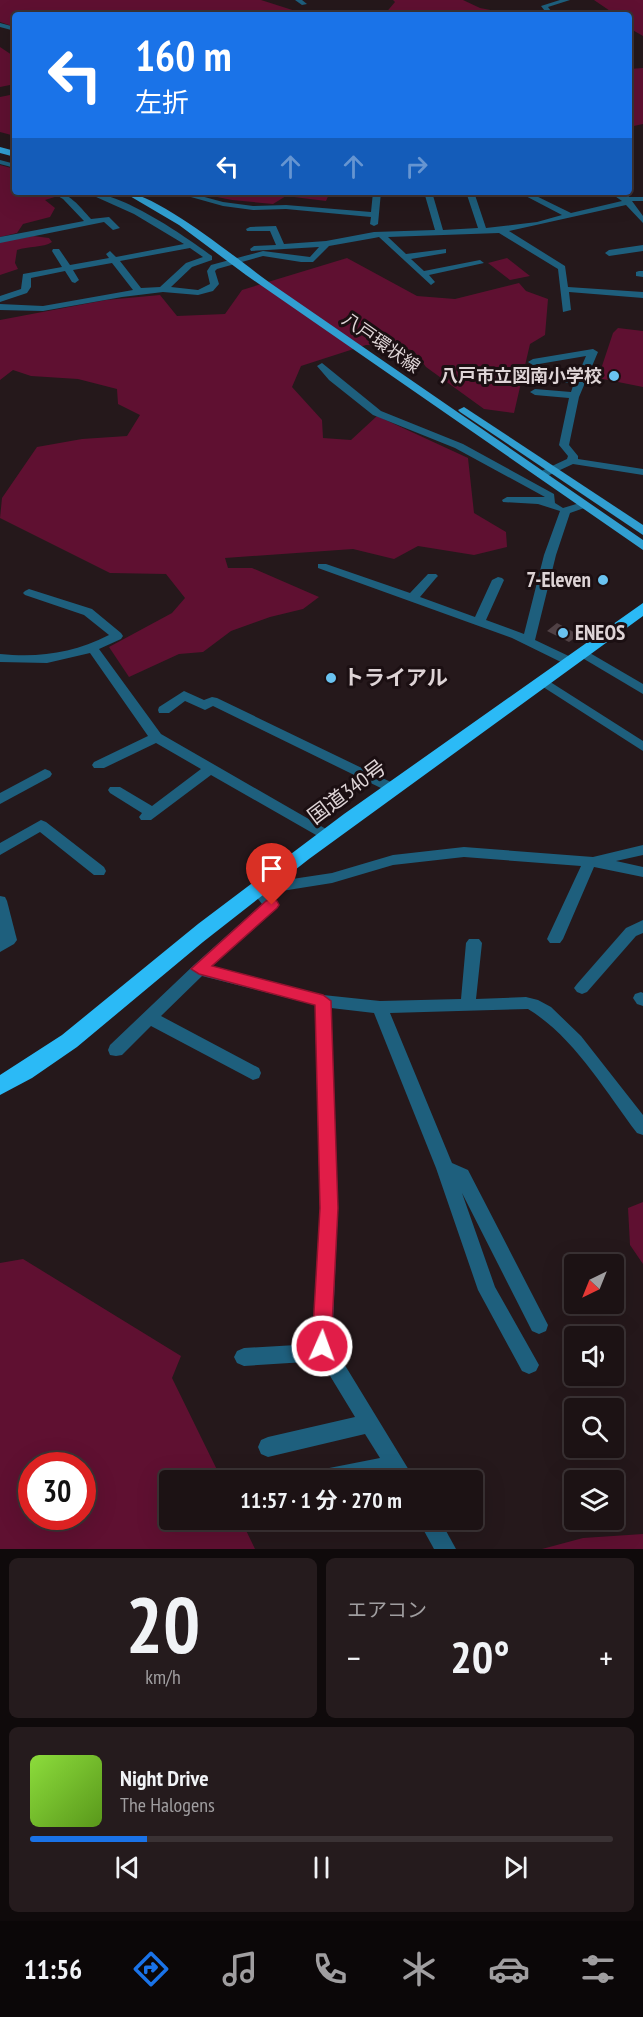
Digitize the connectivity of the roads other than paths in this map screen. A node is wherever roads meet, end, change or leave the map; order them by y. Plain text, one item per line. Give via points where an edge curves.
1 (567, 0) edge
2 (549, 12) edge
3 (62, 195) edge
4 (98, 195) edge
5 (132, 195) edge
6 (146, 195) edge
7 (188, 195) edge
8 (377, 195) edge
9 (429, 195) edge
10 (471, 195) edge
11 (528, 195) edge
12 (626, 197) edge
13 (643, 199) edge
14 (374, 215) junction
15 (570, 216) junction
16 (643, 220) edge
17 (89, 222) junction
18 (116, 228) dead end
19 (250, 229) dead end
20 (483, 230) junction
21 (501, 230) junction
22 (440, 231) junction
23 (377, 235) junction
24 (0, 240) edge
25 (326, 244) junction
26 (192, 245) junction
27 (279, 245) junction
28 (643, 248) edge
29 (254, 249) dead end
30 (56, 251) dead end
31 (109, 251) dead end
32 (443, 251) dead end
33 (609, 254) dead end
34 (405, 257) junction
35 (243, 258) junction
36 (114, 260) junction
37 (232, 261) junction
38 (480, 263) dead end
39 (68, 268) junction
40 (254, 271) junction
41 (423, 274) junction
42 (75, 280) dead end
43 (431, 282) dead end
44 (163, 289) junction
45 (564, 289) junction
46 (140, 293) junction
47 (643, 295) edge
48 (0, 299) edge
49 (0, 307) edge
50 (566, 310) dead end
51 (567, 343) dead end
52 (375, 355) junction
53 (570, 356) junction
54 (532, 362) dead end
55 (322, 366) dead end
56 (545, 378) dead end
57 (579, 380) junction
58 (535, 392) dead end
59 (573, 395) junction
60 (572, 461) junction
61 (554, 470) junction
62 (643, 472) edge
63 (541, 476) junction
64 (507, 500) dead end
65 (550, 505) junction
66 (583, 505) junction
67 (565, 511) junction
68 (643, 531) edge
69 (643, 546) edge
70 (322, 566) dead end
71 (432, 576) dead end
72 (498, 580) dead end
73 (28, 593) dead end
74 (412, 598) junction
75 (643, 608) edge
76 (479, 622) junction
77 (529, 640) junction
78 (93, 649) junction
79 (0, 658) edge
80 (577, 658) junction
81 (544, 682) junction
82 (643, 690) edge
83 (164, 710) dead end
84 (156, 737) junction
85 (643, 747) edge
86 (99, 765) dead end
87 (210, 770) junction
88 (45, 774) dead end
89 (392, 788) junction
90 (115, 790) dead end
91 (0, 799) edge
92 (328, 836) junction
93 (0, 850) edge
94 (643, 850) edge
95 (592, 861) junction
96 (99, 871) dead end
97 (643, 872) edge
98 (256, 889) junction
99 (0, 901) edge
100 (643, 926) edge
101 (555, 939) dead end
102 (474, 943) dead end
103 (0, 946) edge
104 (199, 969) junction
105 (582, 988) dead end
106 (323, 1001) junction
107 (468, 1005) junction
108 (380, 1007) junction
109 (148, 1017) junction
110 (116, 1050) dead end
111 (253, 1073) dead end
112 (0, 1086) edge
113 (643, 1128) edge
114 (445, 1168) junction
115 (539, 1325) dead end
116 (326, 1352) junction
117 (244, 1357) dead end
118 (529, 1365) dead end
119 (370, 1423) junction
120 (268, 1447) dead end
121 (399, 1470) edge
122 (434, 1530) edge
123 (446, 1549) edge

1 - 2 street via 544,6
3 - 17 street
4 - 26 street via 123,204
5 - 37 main road, 八戸環状線 via 174,218
6 - 35 main road, 八戸環状線 via 192,220
7 - 14 street via 253,208
8 - 14 street
9 - 22 street
10 - 20 street
11 - 15 street
12 - 13 street
12 - 15 street
12 - 16 street
14 - 23 street
15 - 21 street
17 - 18 street via 106,219
17 - 24 street
19 - 27 street via 273,228
20 - 21 street
20 - 22 street
21 - 45 street via 562,268
22 - 23 street
23 - 25 street
23 - 34 street
25 - 27 street
25 - 35 street via 318,256 302,261 269,253
26 - 36 street
26 - 44 street via 209,258 189,265
27 - 29 street
28 - 33 street
30 - 39 street
31 - 36 street
32 - 34 street
34 - 41 street
35 - 37 street
35 - 40 main road, 八戸環状線
36 - 39 street
36 - 46 street
37 - 40 main road, 八戸環状線
37 - 44 street via 214,267 211,271 215,284 208,290 193,293
38 - 41 street
39 - 42 street
39 - 48 street via 26,276 24,291
40 - 52 main road, 八戸環状線
41 - 43 street
44 - 46 street
45 - 47 street
45 - 50 street
46 - 49 street via 48,310
51 - 53 street
52 - 61 main road, 八戸環状線
52 - 63 main road, 八戸環状線
53 - 54 street
53 - 57 street via 593,352
55 - 65 street via 377,413 459,446 533,484 550,496
56 - 57 street
57 - 59 street
58 - 59 street
59 - 60 street via 564,446 573,456
60 - 61 street
60 - 62 street
61 - 63 street
61 - 68 main road, 八戸環状線
63 - 66 main road, 八戸環状線
64 - 65 street
65 - 67 street
66 - 67 street
66 - 69 main road, 八戸環状線
67 - 77 street
70 - 74 street
71 - 74 street
72 - 76 street
73 - 78 street via 88,612 117,636
74 - 76 street
75 - 80 highway, 国道340号
76 - 77 street
77 - 80 street
78 - 79 street via 54,661
78 - 84 street
80 - 81 highway, 国道340号
80 - 82 street
81 - 85 street
81 - 89 highway, 国道340号
83 - 89 street via 184,695 205,706 212,701
84 - 86 street
84 - 87 street
87 - 90 street via 149,815
87 - 92 street
88 - 91 street
89 - 92 highway, 国道340号
92 - 98 highway, 国道340号
93 - 96 street via 41,825
94 - 95 street
95 - 97 street
95 - 98 street via 464,852 393,860 332,878
95 - 101 street
98 - 104 street via 272,905
98 - 112 highway, 国道340号 via 88,1028 37,1066
99 - 103 street via 9,940
100 - 105 street via 631,932
102 - 107 street
104 - 106 street
104 - 109 street
106 - 108 street
106 - 116 street via 329,1208 322,1346
107 - 108 street
107 - 113 street via 534,1005 572,1039
108 - 114 street
109 - 110 street
109 - 111 street
114 - 115 street via 462,1175
114 - 118 street via 487,1290
116 - 117 street
116 - 119 street
119 - 120 street
119 - 121 street
122 - 123 street

